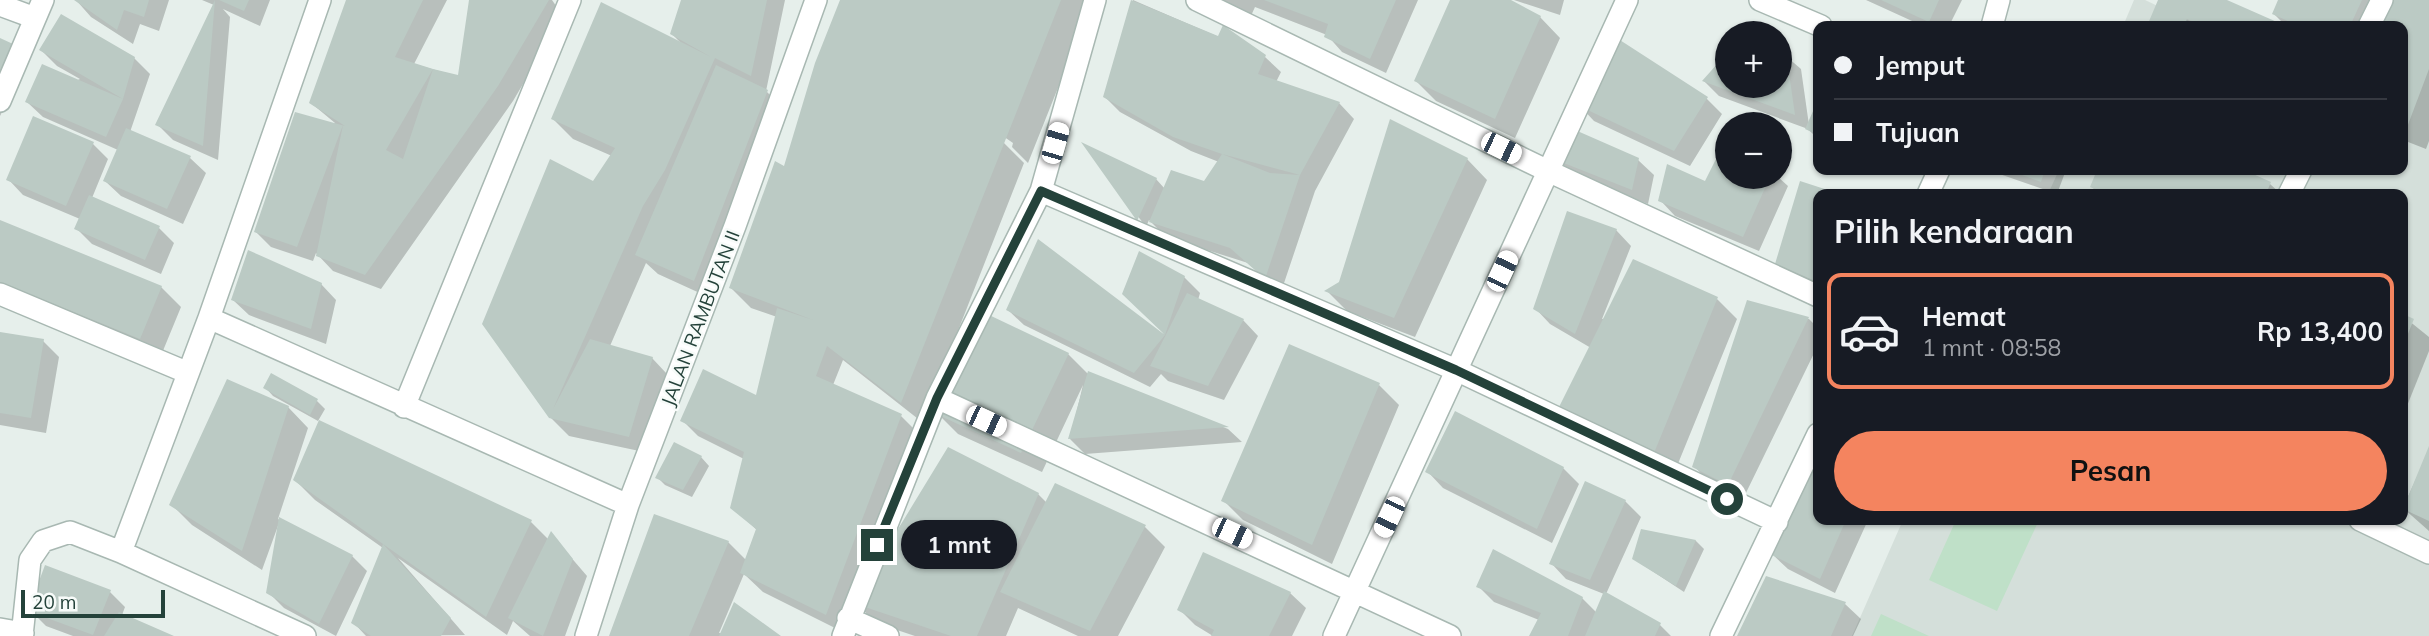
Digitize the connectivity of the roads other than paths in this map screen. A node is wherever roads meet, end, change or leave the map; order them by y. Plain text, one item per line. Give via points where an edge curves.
1 (320, 0) edge
2 (570, 0) edge
3 (816, 0) edge
4 (1095, 0) edge
5 (1197, 0) edge
6 (1627, 0) edge
7 (1760, 0) edge
8 (1999, 0) edge
9 (2382, 0) edge
10 (0, 5) edge
11 (39, 9) edge
12 (1993, 21) edge
13 (2372, 21) edge
14 (1813, 23) edge
15 (0, 101) edge
16 (1548, 171) junction
17 (1041, 191) junction
18 (0, 294) edge
19 (1813, 294) edge
20 (209, 318) junction
21 (1456, 370) junction
22 (186, 372) junction
23 (937, 398) junction
24 (404, 407) junction
25 (1813, 445) edge
26 (628, 505) junction
27 (1777, 522) junction
28 (2370, 525) edge
29 (121, 552) junction
30 (2429, 553) edge
31 (1355, 590) junction
32 (845, 627) edge
33 (0, 629) edge
34 (23, 635) edge
35 (305, 636) edge
36 (586, 636) edge
37 (888, 636) edge
38 (1334, 636) edge
39 (1450, 636) edge
40 (1721, 636) edge

1 - 20 street
2 - 24 street
3 - 26 street, JALAN RAMBUTAN II
4 - 17 street
5 - 16 street
6 - 16 street
7 - 14 street
8 - 12 street
9 - 13 street
10 - 11 street
11 - 15 street
16 - 19 street
16 - 21 street
17 - 21 street
17 - 23 street
18 - 22 street
20 - 22 street
20 - 24 street
21 - 27 street
21 - 31 street
22 - 29 street
23 - 31 street
23 - 32 street
24 - 26 street
25 - 27 street
26 - 36 street, JALAN RAMBUTAN II
27 - 40 street
28 - 30 street
29 - 34 street via 70,532 43,541 30,560
29 - 35 street
31 - 38 street
31 - 39 street
32 - 37 street
33 - 34 street

